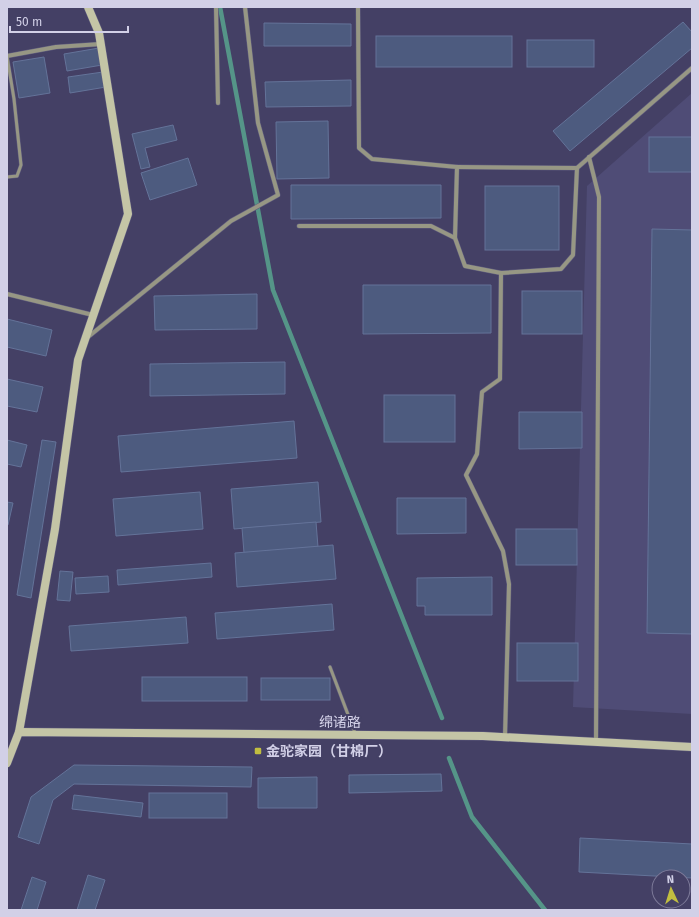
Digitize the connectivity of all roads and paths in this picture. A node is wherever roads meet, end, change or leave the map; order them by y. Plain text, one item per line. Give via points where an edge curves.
1 (88, 7) edge
2 (216, 7) edge
3 (245, 7) edge
4 (358, 7) edge
5 (101, 44) junction
6 (7, 56) edge
7 (692, 68) edge
8 (218, 103) dead end
9 (589, 157) junction
10 (457, 167) junction
11 (577, 168) junction
12 (7, 177) edge
13 (299, 226) dead end
14 (455, 238) junction
15 (501, 273) junction
16 (7, 294) edge
17 (93, 315) junction
18 (85, 339) junction
19 (330, 667) dead end
20 (20, 732) junction
21 (356, 735) junction
22 (504, 738) junction
23 (596, 742) junction
24 (692, 747) edge
25 (7, 763) edge

1 - 5 street
2 - 8 street
3 - 18 street via 258,123 278,196 231,222
4 - 10 street via 359,148 372,159
5 - 6 street via 56,47
5 - 17 street via 128,214
6 - 12 lane via 21,165 17,176
7 - 9 street
9 - 11 street
9 - 23 street via 599,197
10 - 11 street
10 - 14 street
11 - 15 street via 573,255 561,269
13 - 14 street via 431,226
14 - 15 street via 465,266
15 - 22 street via 500,379 482,392 477,454 466,475 502,551 509,584
16 - 17 street
17 - 18 street
18 - 20 street via 78,360 55,529
19 - 21 lane
20 - 21 street, 绵诸路
20 - 25 street
21 - 22 street, 绵诸路
22 - 23 street, 绵诸路
23 - 24 street, 绵诸路

